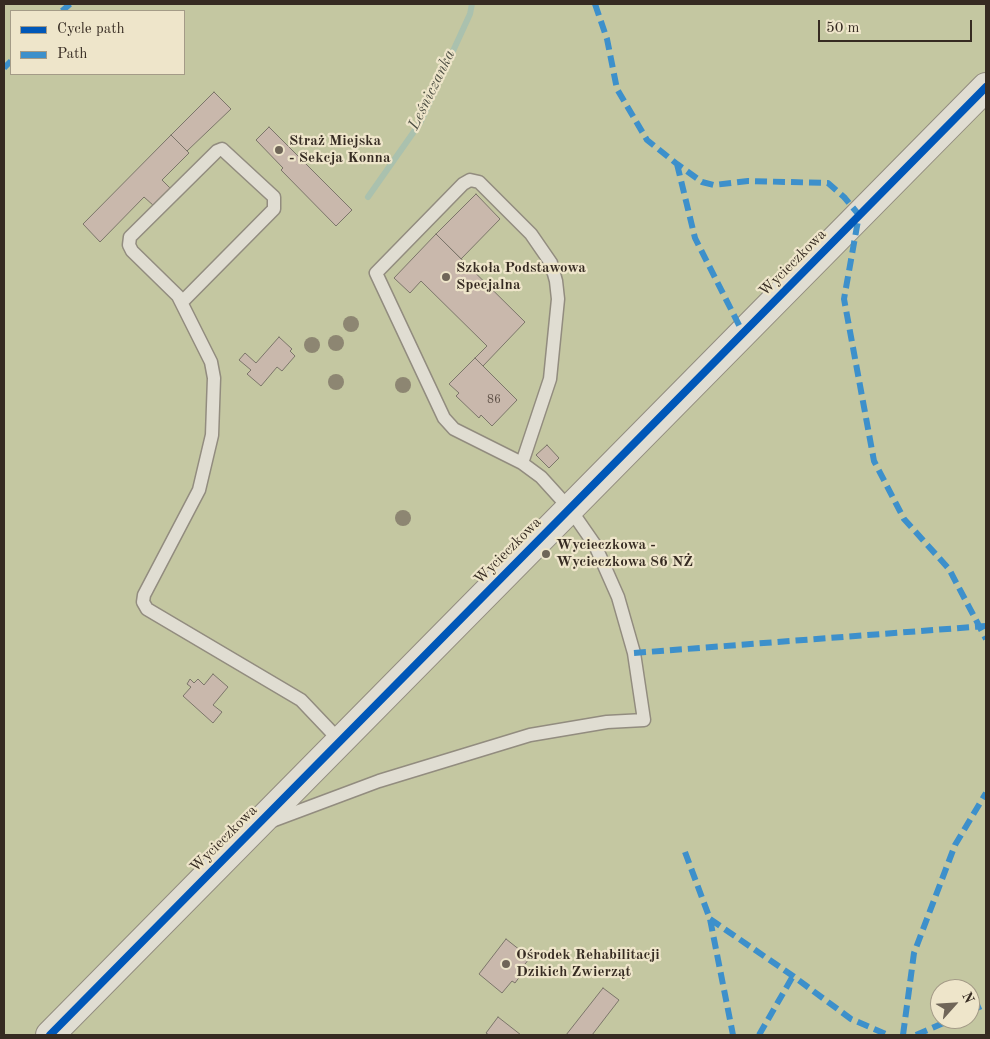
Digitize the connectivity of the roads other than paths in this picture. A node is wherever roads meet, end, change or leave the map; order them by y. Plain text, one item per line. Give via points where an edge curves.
1 (986, 87) edge
2 (182, 302) junction
3 (522, 463) junction
4 (570, 508) junction
5 (340, 741) junction
6 (256, 827) junction
7 (50, 1035) edge

1 - 4 street, Wycieczkowa
2 - 2 lane via 132,250 130,237 222,149 274,197 274,209
2 - 5 lane via 211,362 214,378 212,436 199,490 143,602 147,609 301,700
3 - 3 lane via 454,429 444,418 376,273 470,180 479,182 531,234 551,263 556,281 558,299 550,379
3 - 4 lane
4 - 5 street, Wycieczkowa
4 - 6 lane via 595,545 618,597 634,653 644,720 607,722 530,735 379,781
5 - 6 street, Wycieczkowa
6 - 7 street, Wycieczkowa

